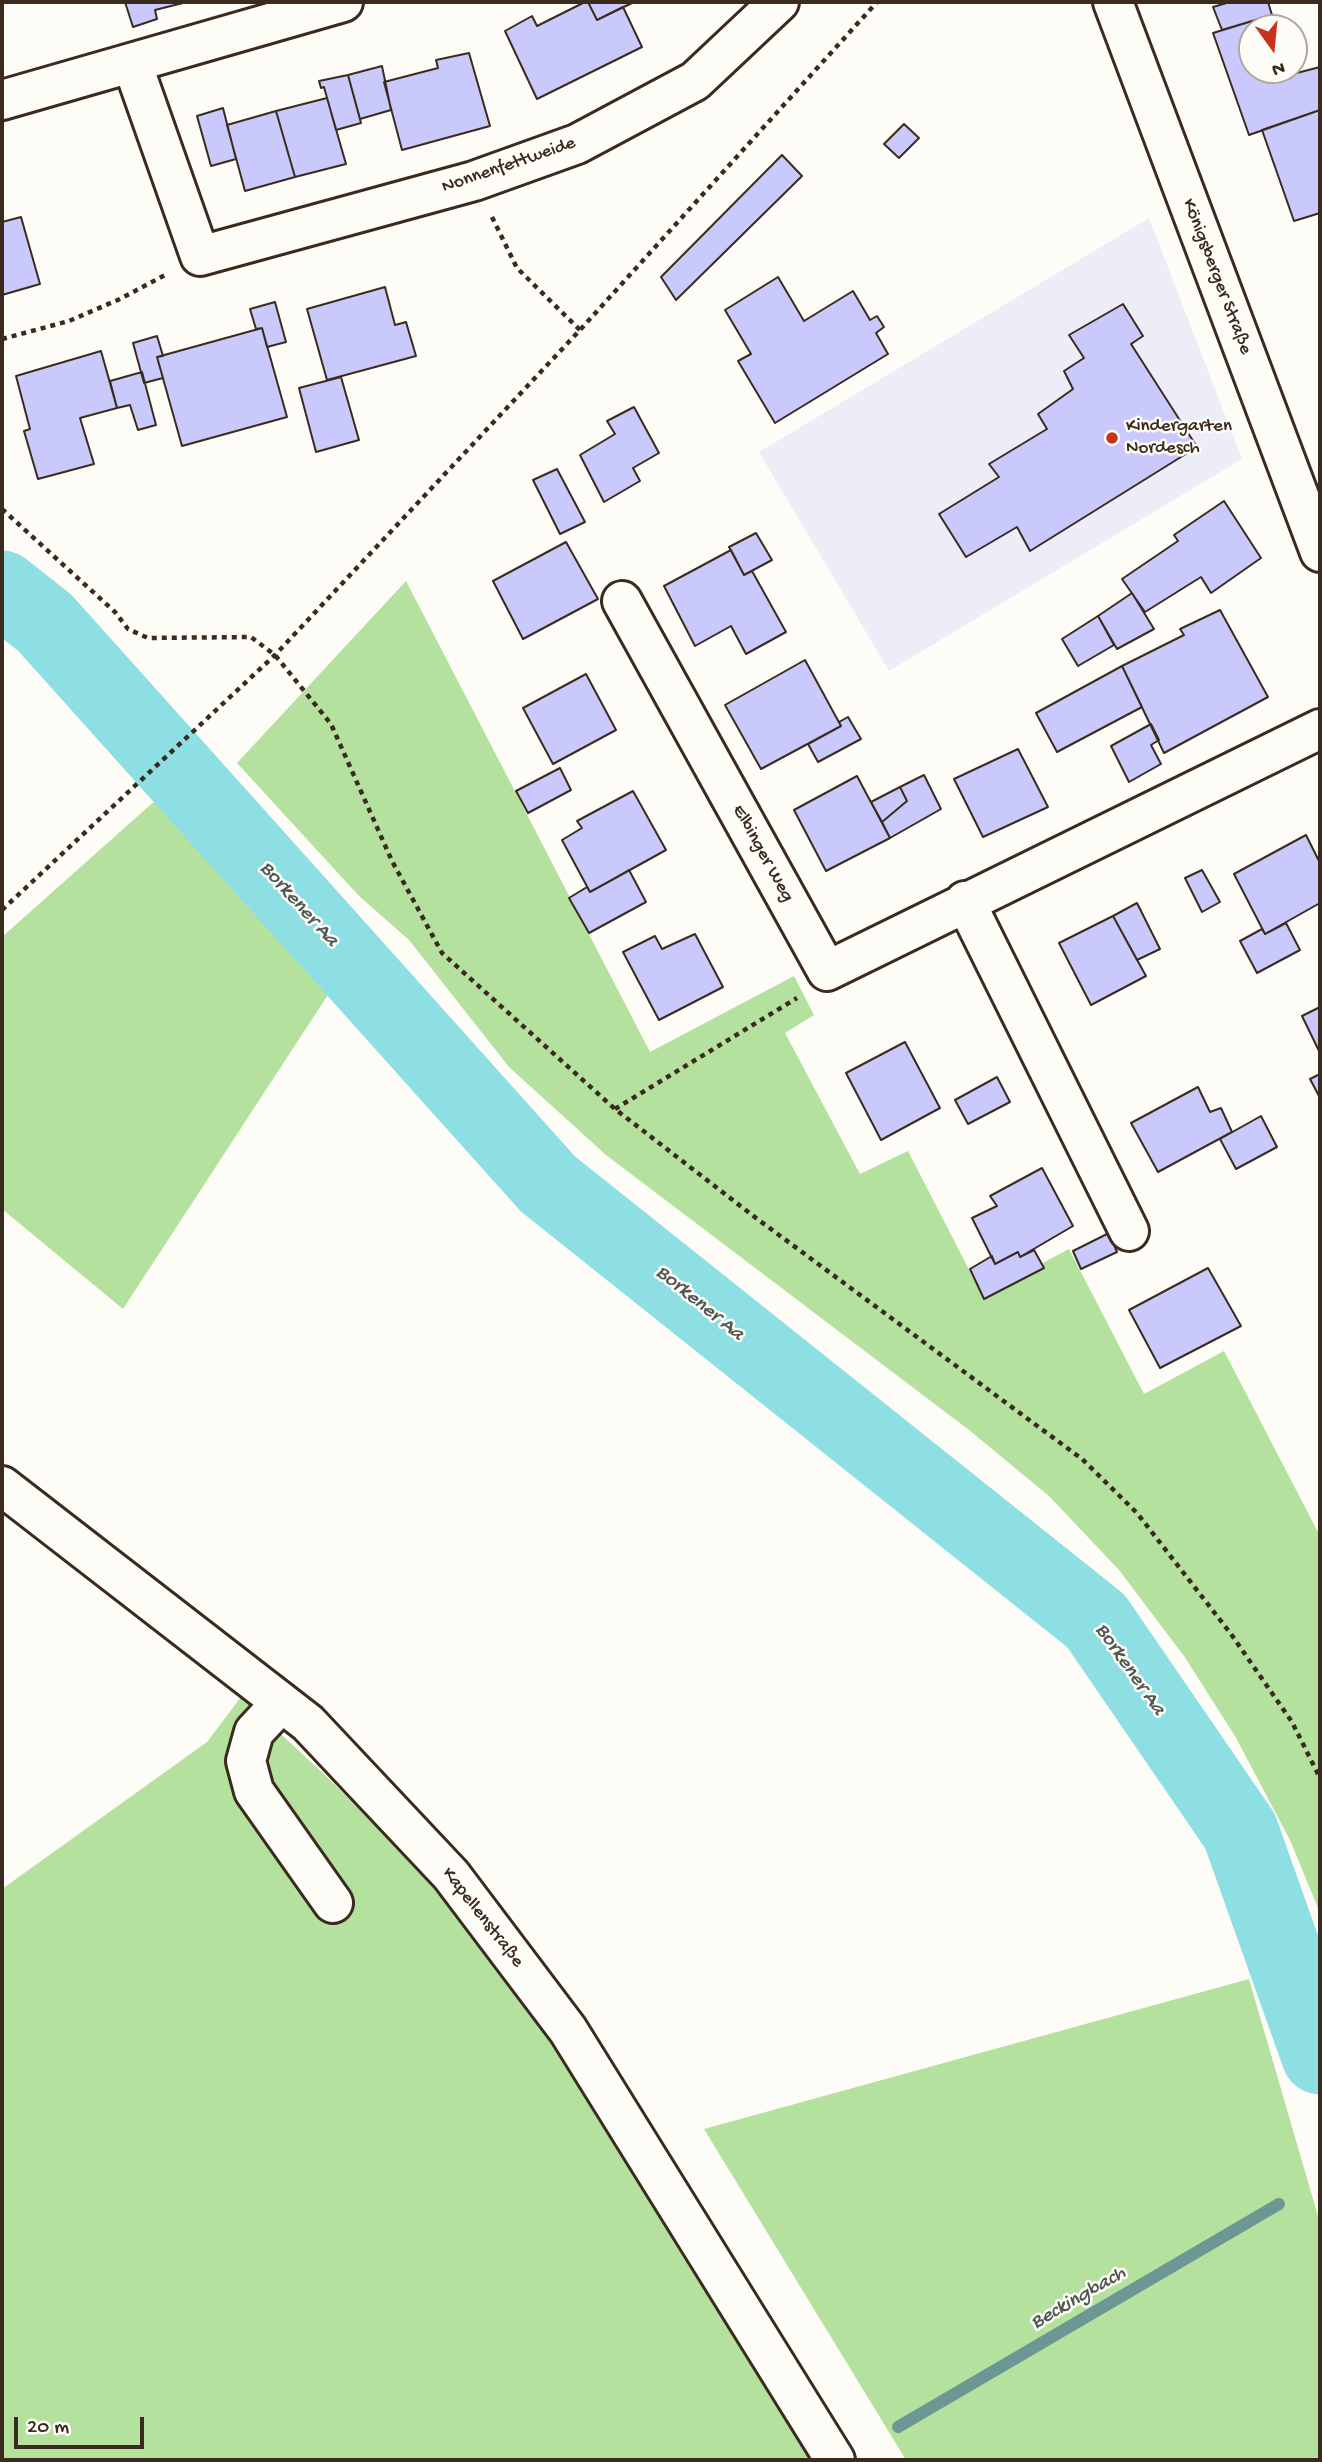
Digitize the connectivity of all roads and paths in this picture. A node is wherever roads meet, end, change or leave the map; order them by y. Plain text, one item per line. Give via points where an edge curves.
1 (343, 2) edge
2 (779, 2) edge
3 (877, 2) edge
4 (1113, 2) edge
5 (132, 63) junction
6 (2, 100) edge
7 (474, 181) junction
8 (200, 256) junction
9 (580, 330) junction
10 (2, 338) edge
11 (1306, 471) edge
12 (2, 509) edge
13 (1320, 552) edge
14 (622, 601) dead end
15 (275, 655) junction
16 (1320, 729) edge
17 (965, 901) junction
18 (2, 910) edge
19 (827, 971) junction
20 (615, 1109) junction
21 (1129, 1231) dead end
22 (2, 1486) edge
23 (281, 1703) junction
24 (1320, 1778) edge
25 (333, 1903) dead end
26 (835, 2460) edge

1 - 5 street
2 - 7 street, Nonnenfettweide via 695,81 577,144
3 - 9 path
4 - 11 street, Königsberger Straße
5 - 6 street
5 - 8 street
7 - 8 street, Nonnenfettweide
7 - 9 path via 517,268
8 - 10 path via 82,315
9 - 15 path
11 - 13 street, Königsberger Straße
12 - 15 path via 128,629 148,638 251,637
14 - 19 street, Elbinger Weg
15 - 18 path
15 - 20 path via 331,724 392,861 442,953
16 - 17 street
17 - 19 street
17 - 21 street
19 - 20 path via 807,992
20 - 24 path via 1082,1459 1137,1513 1231,1634 1292,1722
22 - 23 street, Kapellenstraße
23 - 25 street via 254,1732 246,1760 254,1790
23 - 26 street, Kapellenstraße via 308,1723 451,1875 568,2030

